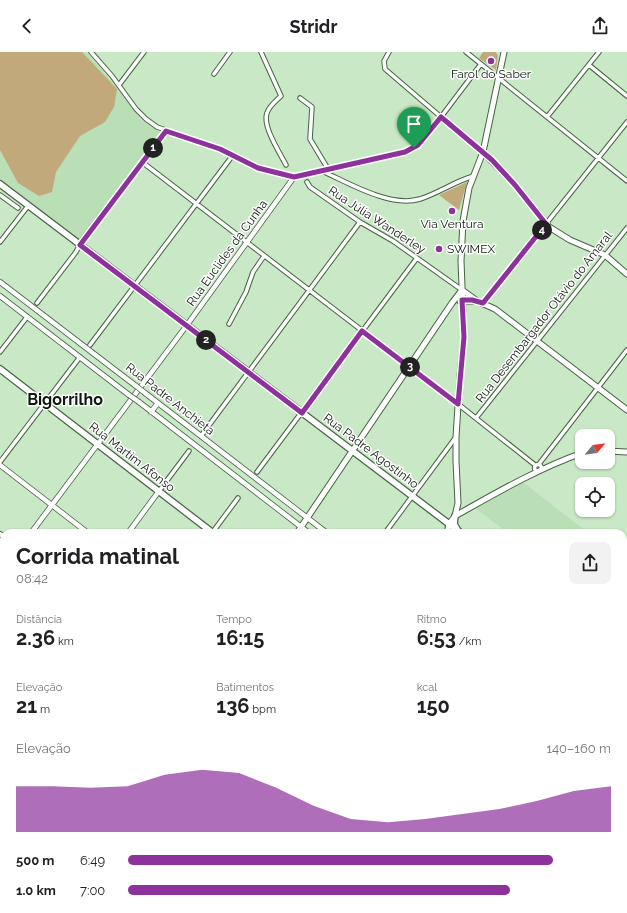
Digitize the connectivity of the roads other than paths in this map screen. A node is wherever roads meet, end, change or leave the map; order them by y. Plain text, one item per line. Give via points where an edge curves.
1 (91, 52) edge
2 (144, 52) edge
3 (230, 52) edge
4 (261, 52) edge
5 (390, 52) edge
6 (466, 52) edge
7 (599, 52) edge
8 (503, 53) edge
9 (481, 64) junction
10 (589, 65) junction
11 (214, 74) dead end
12 (499, 78) junction
13 (119, 85) junction
14 (627, 96) edge
15 (300, 98) dead end
16 (441, 117) junction
17 (547, 117) junction
18 (627, 122) edge
19 (166, 131) junction
20 (483, 152) junction
21 (233, 155) junction
22 (598, 158) junction
23 (142, 162) junction
24 (286, 166) dead end
25 (328, 169) junction
26 (321, 170) junction
27 (474, 176) junction
28 (294, 177) junction
29 (307, 182) dead end
30 (627, 182) edge
31 (0, 184) edge
32 (0, 194) edge
33 (22, 201) junction
34 (13, 204) junction
35 (196, 204) junction
36 (28, 206) junction
37 (18, 208) dead end
38 (360, 222) junction
39 (546, 224) junction
40 (627, 228) edge
41 (0, 242) edge
42 (247, 243) junction
43 (80, 245) junction
44 (605, 255) junction
45 (264, 256) junction
46 (417, 258) junction
47 (627, 274) edge
48 (0, 282) edge
49 (134, 286) junction
50 (309, 290) junction
51 (462, 290) junction
52 (0, 296) edge
53 (462, 300) junction
54 (477, 301) junction
55 (37, 303) dead end
56 (483, 303) junction
57 (452, 304) junction
58 (27, 317) junction
59 (229, 324) dead end
60 (186, 325) junction
61 (362, 331) junction
62 (537, 341) junction
63 (90, 345) dead end
64 (627, 350) edge
65 (0, 352) edge
66 (80, 357) junction
67 (409, 367) junction
68 (0, 369) edge
69 (248, 372) junction
70 (598, 388) junction
71 (45, 403) junction
72 (158, 403) junction
73 (458, 404) junction
74 (627, 410) edge
75 (151, 412) junction
76 (302, 413) junction
77 (476, 418) junction
78 (201, 436) junction
79 (456, 437) junction
80 (98, 444) junction
81 (189, 451) dead end
82 (352, 451) junction
83 (615, 451) edge
84 (627, 452) edge
85 (575, 457) edge
86 (0, 464) edge
87 (537, 464) junction
88 (539, 471) junction
89 (257, 472) dead end
90 (159, 491) junction
91 (412, 496) junction
92 (238, 498) dead end
93 (52, 505) junction
94 (455, 516) junction
95 (307, 518) junction
96 (449, 524) junction
97 (301, 527) junction
98 (34, 529) edge
99 (83, 529) edge
100 (131, 529) edge
101 (207, 529) edge
102 (215, 529) edge
103 (304, 529) edge
104 (322, 529) edge
105 (388, 529) edge
106 (448, 529) edge
107 (455, 529) edge
108 (457, 529) edge

1 - 13 street
2 - 13 street
3 - 11 street
4 - 24 street via 281,96 268,109 266,118 267,126
5 - 16 street via 384,61 383,67 386,72
6 - 9 street
7 - 10 street
8 - 12 main road
9 - 12 street
9 - 16 street
10 - 14 street
10 - 17 street
12 - 17 street
12 - 20 main road
13 - 19 street via 141,114
15 - 25 street via 312,108 310,140
16 - 20 street
16 - 25 street via 423,140 409,150
17 - 22 street
18 - 22 street
19 - 21 street
19 - 23 street
20 - 27 main road
20 - 39 main road via 515,185
21 - 28 street via 258,168
21 - 35 street
22 - 30 street
22 - 39 street
23 - 35 street
23 - 43 street
25 - 26 street
26 - 27 street via 384,198 401,201 425,198
26 - 28 street
27 - 51 main road via 463,220
28 - 42 street, Rua Euclides da Cunha
29 - 38 street, Rua Júlia Wanderley via 310,187
31 - 33 main road, Rua Padre Agostinho
32 - 34 street
33 - 34 street
33 - 36 main road, Rua Padre Agostinho
34 - 37 street
35 - 42 street
35 - 49 street
36 - 41 street
36 - 43 main road, Rua Padre Agostinho
38 - 46 street, Rua Júlia Wanderley
38 - 50 street
39 - 44 main road via 564,237
39 - 56 street
40 - 44 street, Rua Desembargador Otávio do Amaral
42 - 45 street
42 - 60 street, Rua Euclides da Cunha
43 - 49 main road, Rua Padre Agostinho
43 - 55 street
44 - 47 main road
44 - 62 street, Rua Desembargador Otávio do Amaral
45 - 50 street
45 - 59 street via 253,272 246,292
46 - 51 street, Rua Júlia Wanderley
46 - 61 street
48 - 72 street, Rua Padre Anchieta, bridge
49 - 60 main road, Rua Padre Agostinho
49 - 63 street
50 - 61 street
50 - 69 street
51 - 53 main road
51 - 54 main road, Rua Júlia Wanderley
51 - 57 main road
52 - 58 street, Rua Padre Anchieta
53 - 54 main road, Rua Júlia Wanderley
53 - 57 main road
53 - 73 main road via 464,337
54 - 56 main road, Rua Júlia Wanderley
56 - 62 main road, Rua Júlia Wanderley
57 - 67 main road
58 - 65 street
58 - 66 street, Rua Padre Anchieta
60 - 69 main road, Rua Padre Agostinho
60 - 80 street, Rua Euclides da Cunha
61 - 67 street
61 - 76 street
62 - 70 main road, Rua Júlia Wanderley
62 - 77 street, Rua Desembargador Otávio do Amaral
64 - 70 street
66 - 71 street
66 - 75 street, Rua Padre Anchieta, bridge
67 - 73 street
67 - 82 main road
68 - 71 main road, Rua Martim Afonso
69 - 76 main road, Rua Padre Agostinho
69 - 78 street
70 - 74 main road, Rua Júlia Wanderley
70 - 87 street
71 - 80 main road, Rua Martim Afonso
71 - 86 street
72 - 75 street
72 - 78 street, Rua Padre Anchieta
73 - 77 street
73 - 79 main road
75 - 97 street, Rua Padre Anchieta
76 - 82 main road, Rua Padre Agostinho
76 - 89 street
77 - 87 street
78 - 95 street, Rua Padre Anchieta
79 - 91 street
79 - 94 main road via 459,496
80 - 90 main road, Rua Martim Afonso
80 - 93 street, Rua Euclides da Cunha
81 - 90 street
82 - 91 main road, Rua Padre Agostinho
82 - 95 main road
83 - 84 main road
85 - 88 main road
86 - 93 street
87 - 88 street via 535,470
88 - 94 main road
90 - 100 street
90 - 101 main road, Rua Martim Afonso
91 - 96 main road, Rua Padre Agostinho
91 - 105 street
92 - 102 street
93 - 98 street, Rua Euclides da Cunha
93 - 99 street
94 - 96 main road
94 - 108 main road
95 - 97 main road
95 - 104 street, Rua Padre Anchieta
96 - 106 main road
96 - 107 main road, Rua Padre Agostinho
97 - 103 street, Rua Padre Anchieta

